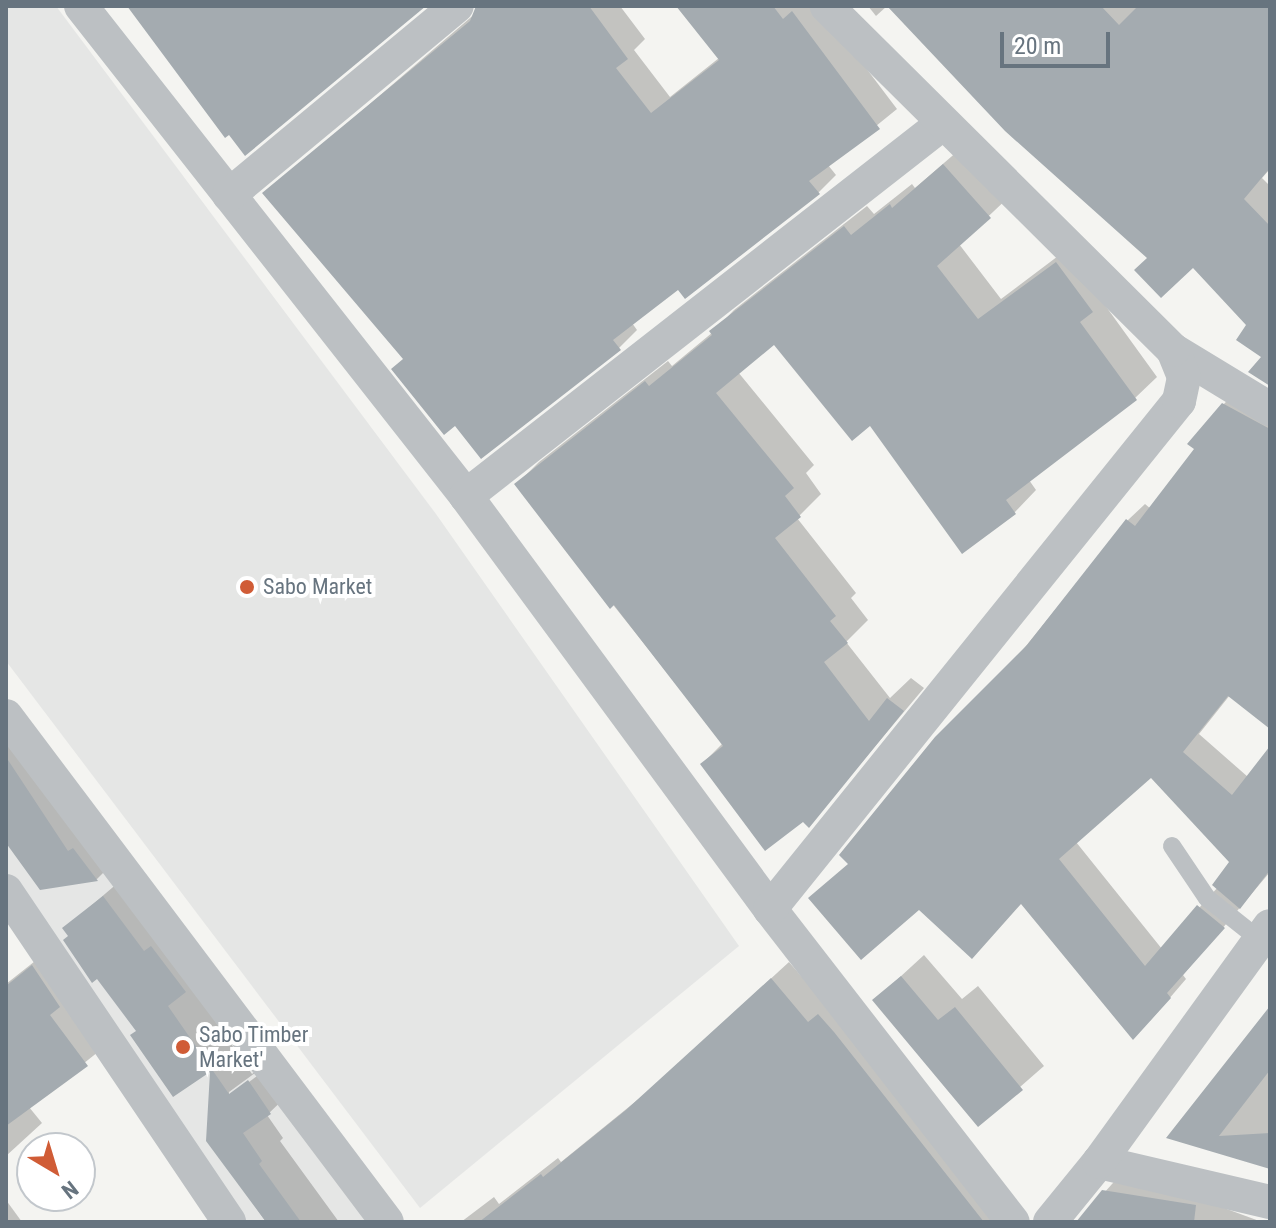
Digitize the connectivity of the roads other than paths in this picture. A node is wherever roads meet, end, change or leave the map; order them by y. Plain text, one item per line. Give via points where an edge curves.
1 (81, 6) edge
2 (457, 6) edge
3 (827, 6) edge
4 (942, 124) junction
5 (229, 195) junction
6 (1173, 350) junction
7 (1270, 409) edge
8 (466, 496) junction
9 (6, 716) edge
10 (1172, 846) dead end
11 (6, 891) edge
12 (770, 909) junction
13 (1265, 933) edge
14 (1099, 1162) junction
15 (1270, 1202) edge
16 (229, 1222) edge
17 (387, 1222) edge
18 (1013, 1222) edge
19 (1050, 1222) edge

1 - 5 street
2 - 5 street
3 - 4 street
4 - 6 street
4 - 8 street
5 - 8 street
6 - 7 street
6 - 12 street via 1184,377 1179,401
8 - 12 street
9 - 17 street
10 - 13 lane via 1207,898
11 - 16 street
12 - 18 street
13 - 14 street
14 - 15 street
14 - 19 street

